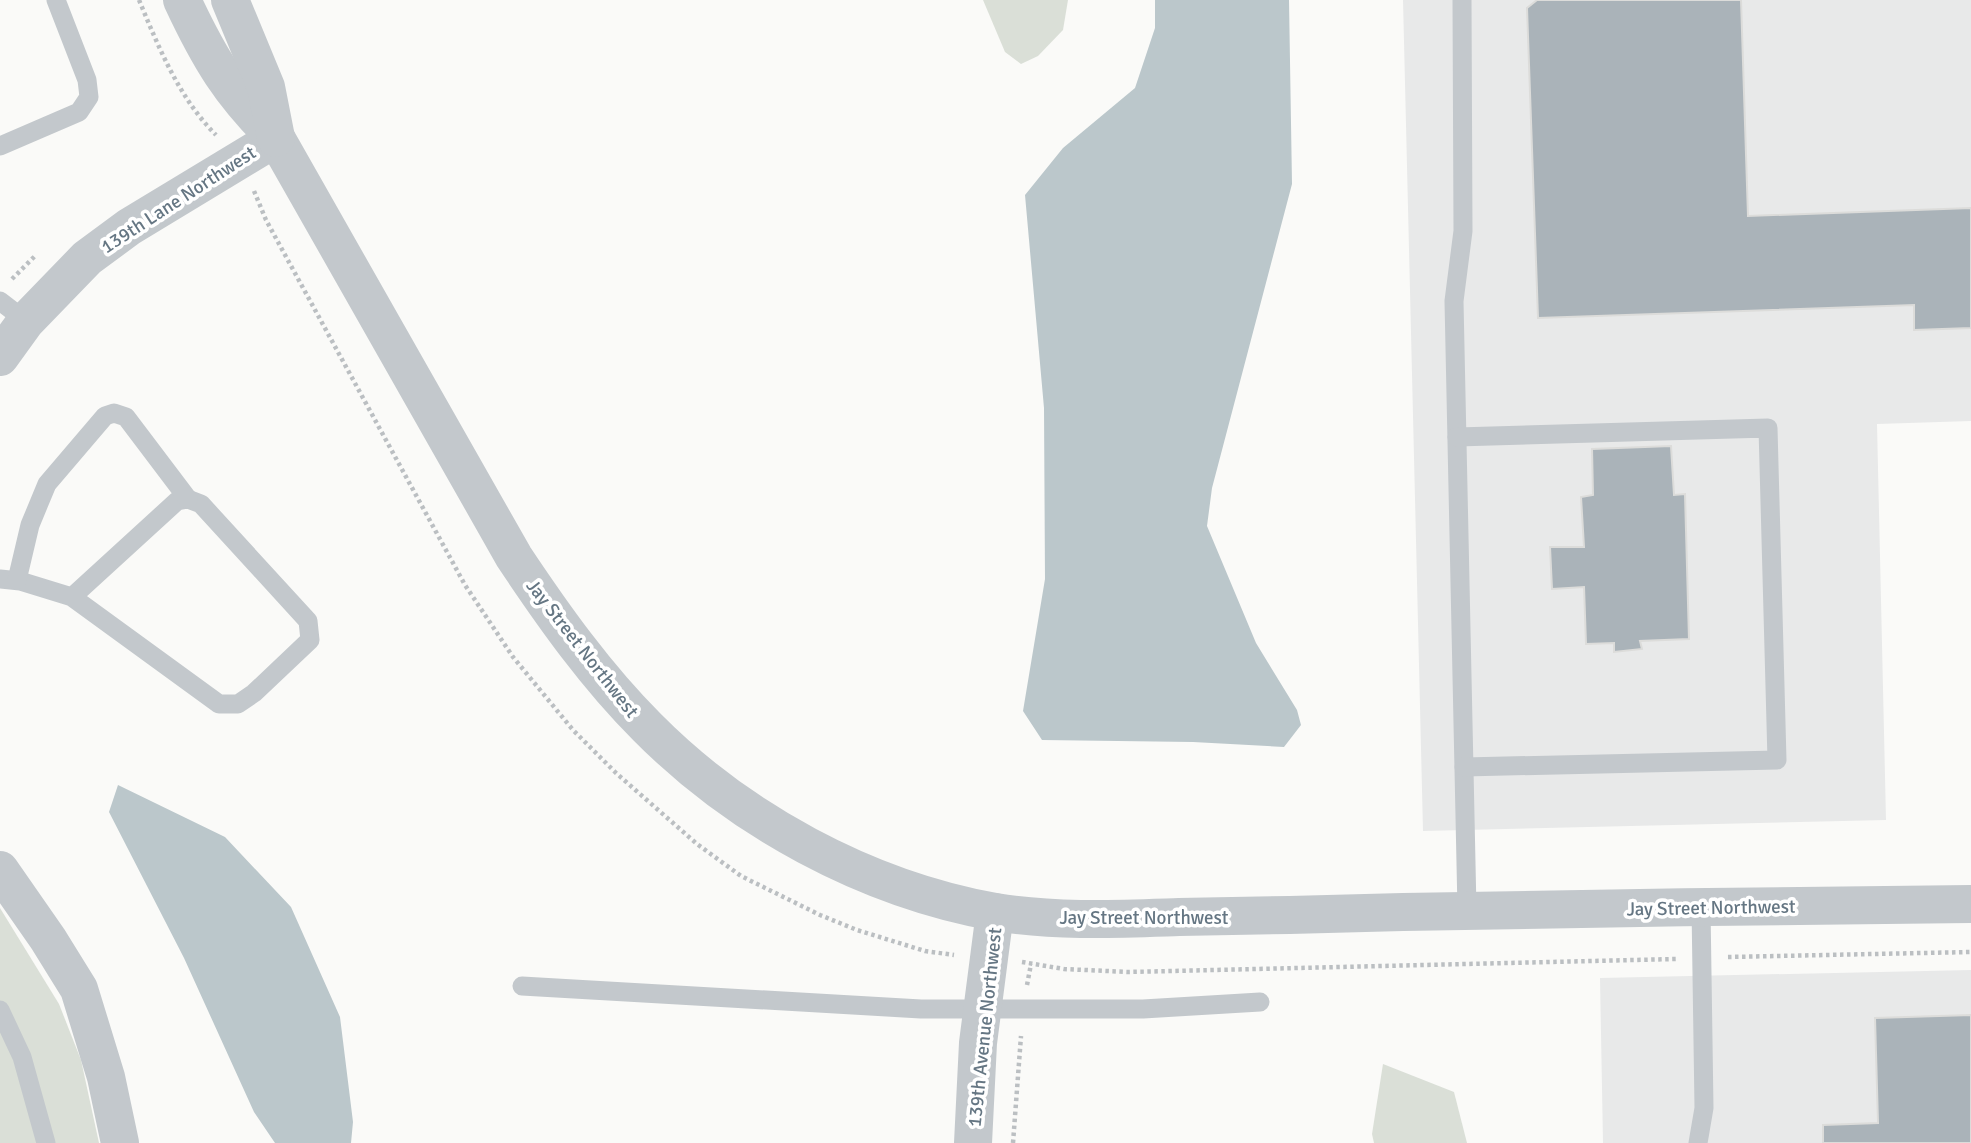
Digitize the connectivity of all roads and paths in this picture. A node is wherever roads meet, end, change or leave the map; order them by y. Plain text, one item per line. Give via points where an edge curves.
1 (56, 0) edge
2 (139, 0) edge
3 (182, 0) edge
4 (230, 0) edge
5 (1462, 0) edge
6 (216, 134) dead end
7 (276, 138) junction
8 (0, 146) edge
9 (13, 311) edge
10 (0, 357) edge
11 (1457, 437) junction
12 (188, 499) junction
13 (9, 580) edge
14 (72, 597) junction
15 (1464, 767) junction
16 (0, 870) edge
17 (1971, 904) edge
18 (1701, 907) junction
19 (1467, 911) junction
20 (995, 912) junction
21 (1971, 953) edge
22 (1753, 957) dead end
23 (1653, 960) dead end
24 (522, 986) dead end
25 (1260, 1002) dead end
26 (1024, 1008) junction
27 (0, 1010) edge
28 (983, 1010) junction
29 (46, 1143) edge
30 (120, 1143) edge
31 (973, 1143) edge
32 (1013, 1143) edge
33 (1698, 1143) edge

1 - 8 lane via 87,80 89,97 79,112
2 - 6 path via 185,96
3 - 7 street, Jay Street Northwest via 227,84
4 - 7 street, Jay Street Northwest via 266,87
5 - 11 lane via 1464,231 1454,302
7 - 9 street, 139th Lane Northwest via 129,227
7 - 20 street, Jay Street Northwest via 514,557 554,617 647,728 707,781 755,815 837,861 923,894
9 - 10 street, 139th Lane Northwest
11 - 15 lane
11 - 15 lane via 1768,428 1777,760
12 - 13 lane via 126,417 105,416 47,484
12 - 14 lane via 177,501
12 - 14 lane via 201,504 308,621 310,640 254,693 237,704 219,704
13 - 14 lane
15 - 19 lane
16 - 30 street via 79,989
17 - 18 street, Jay Street Northwest
18 - 19 street, Jay Street Northwest
18 - 33 lane via 1704,1108
19 - 20 street, Jay Street Northwest via 1076,920
20 - 28 street, 139th Avenue Northwest
21 - 22 path
23 - 26 path via 1128,972 1031,964
24 - 28 lane
25 - 26 lane via 1143,1009
26 - 28 lane
26 - 32 path
27 - 29 lane via 22,1057
28 - 31 street, 139th Avenue Northwest

